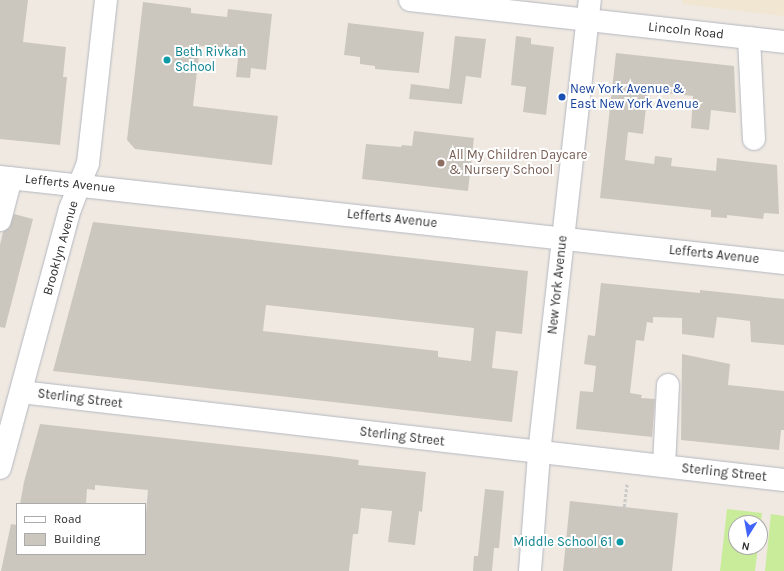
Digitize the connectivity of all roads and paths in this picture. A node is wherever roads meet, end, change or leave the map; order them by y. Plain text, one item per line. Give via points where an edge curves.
1 (106, 0) edge
2 (410, 0) edge
3 (589, 10) edge
4 (749, 38) junction
5 (784, 42) edge
6 (754, 139) dead end
7 (5, 178) edge
8 (80, 185) junction
9 (0, 220) edge
10 (563, 238) junction
11 (784, 263) edge
12 (668, 385) dead end
13 (21, 392) junction
14 (539, 453) junction
15 (664, 466) junction
16 (0, 468) edge
17 (784, 480) edge
18 (627, 484) dead end
19 (624, 507) dead end
20 (530, 571) edge

1 - 8 street, Brooklyn Avenue via 88,163
2 - 3 street, Lincoln Road
3 - 4 street, Lincoln Road
3 - 10 street, New York Avenue
4 - 5 street, Lincoln Road
4 - 6 street
7 - 8 street, Lefferts Avenue
7 - 9 street
8 - 10 street, Lefferts Avenue
8 - 13 street, Brooklyn Avenue via 70,209
10 - 11 street, Lefferts Avenue
10 - 14 street, New York Avenue
12 - 15 street
13 - 14 street, Sterling Street
13 - 16 street, Brooklyn Avenue
14 - 15 street, Sterling Street
14 - 20 street, New York Avenue
15 - 17 street, Sterling Street
18 - 19 path

